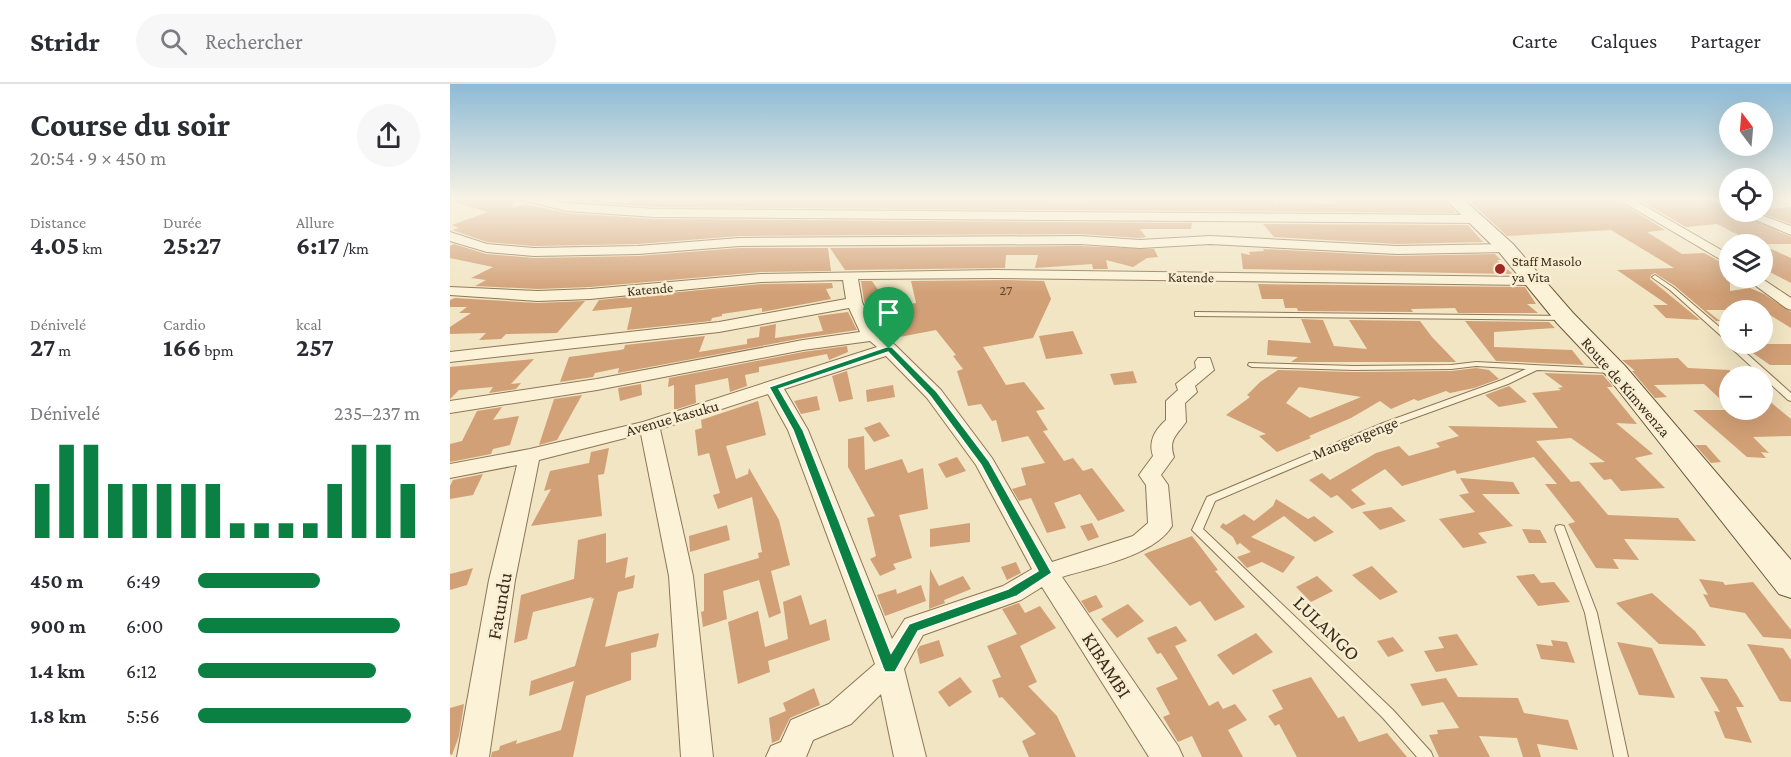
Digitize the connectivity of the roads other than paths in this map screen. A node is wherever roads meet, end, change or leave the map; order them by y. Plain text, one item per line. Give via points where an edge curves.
1 (1487, 229) edge
2 (1676, 229) edge
3 (450, 237) edge
4 (1506, 248) junction
5 (1719, 255) edge
6 (849, 275) junction
7 (1655, 277) dead end
8 (1533, 281) junction
9 (1766, 288) edge
10 (450, 291) edge
11 (854, 302) junction
12 (1791, 305) edge
13 (1198, 314) dead end
14 (1565, 318) junction
15 (1719, 331) edge
16 (882, 343) junction
17 (1744, 354) edge
18 (450, 357) edge
19 (1204, 362) dead end
20 (1252, 365) dead end
21 (1533, 369) junction
22 (1616, 371) junction
23 (774, 387) junction
24 (1791, 398) edge
25 (450, 407) edge
26 (649, 426) junction
27 (530, 456) junction
28 (450, 471) edge
29 (1560, 529) dead end
30 (1197, 530) joint
31 (1046, 573) junction
32 (1791, 584) edge
33 (890, 668) junction
34 (473, 757) edge
35 (697, 757) edge
36 (782, 757) edge
37 (910, 757) edge
38 (1167, 757) edge
39 (1426, 757) edge
40 (1621, 757) edge

1 - 4 street, Route de Kimwenza
2 - 5 street
3 - 4 street via 487,248 534,252 638,250 739,242 1080,240 1140,244 1210,240 1397,250
4 - 8 street, Route de Kimwenza
6 - 8 street, Katende
6 - 10 street, Katende via 761,278 590,294 538,296
6 - 11 street
7 - 15 lane
8 - 14 street, Route de Kimwenza
9 - 12 street
11 - 16 street via 867,331
11 - 18 street via 719,327
13 - 14 lane
14 - 22 street, Route de Kimwenza
16 - 23 street, Avenue kasuku
16 - 25 street via 849,338 567,391
16 - 31 street, KIBAMBI via 934,394 985,463
17 - 24 lane
19 - 31 street via 1205,370 1185,384 1188,392 1175,401 1176,422 1165,430 1160,448 1164,457 1150,475 1157,485 1160,526 1141,542
20 - 21 lane via 1365,368 1476,364
21 - 22 lane
21 - 30 lane, Mangengenge via 1211,499
22 - 32 street, Route de Kimwenza
23 - 26 street, Avenue kasuku
23 - 33 street via 798,430
26 - 27 street, Avenue kasuku
26 - 35 street via 681,576
27 - 28 street, Avenue kasuku
27 - 34 street, Fatundu via 502,580
29 - 40 lane via 1590,613
30 - 39 lane, LULANGO via 1388,714
31 - 33 street via 1012,593 914,627
31 - 38 street, KIBAMBI
33 - 36 street via 840,714 802,730 791,755
33 - 37 street

